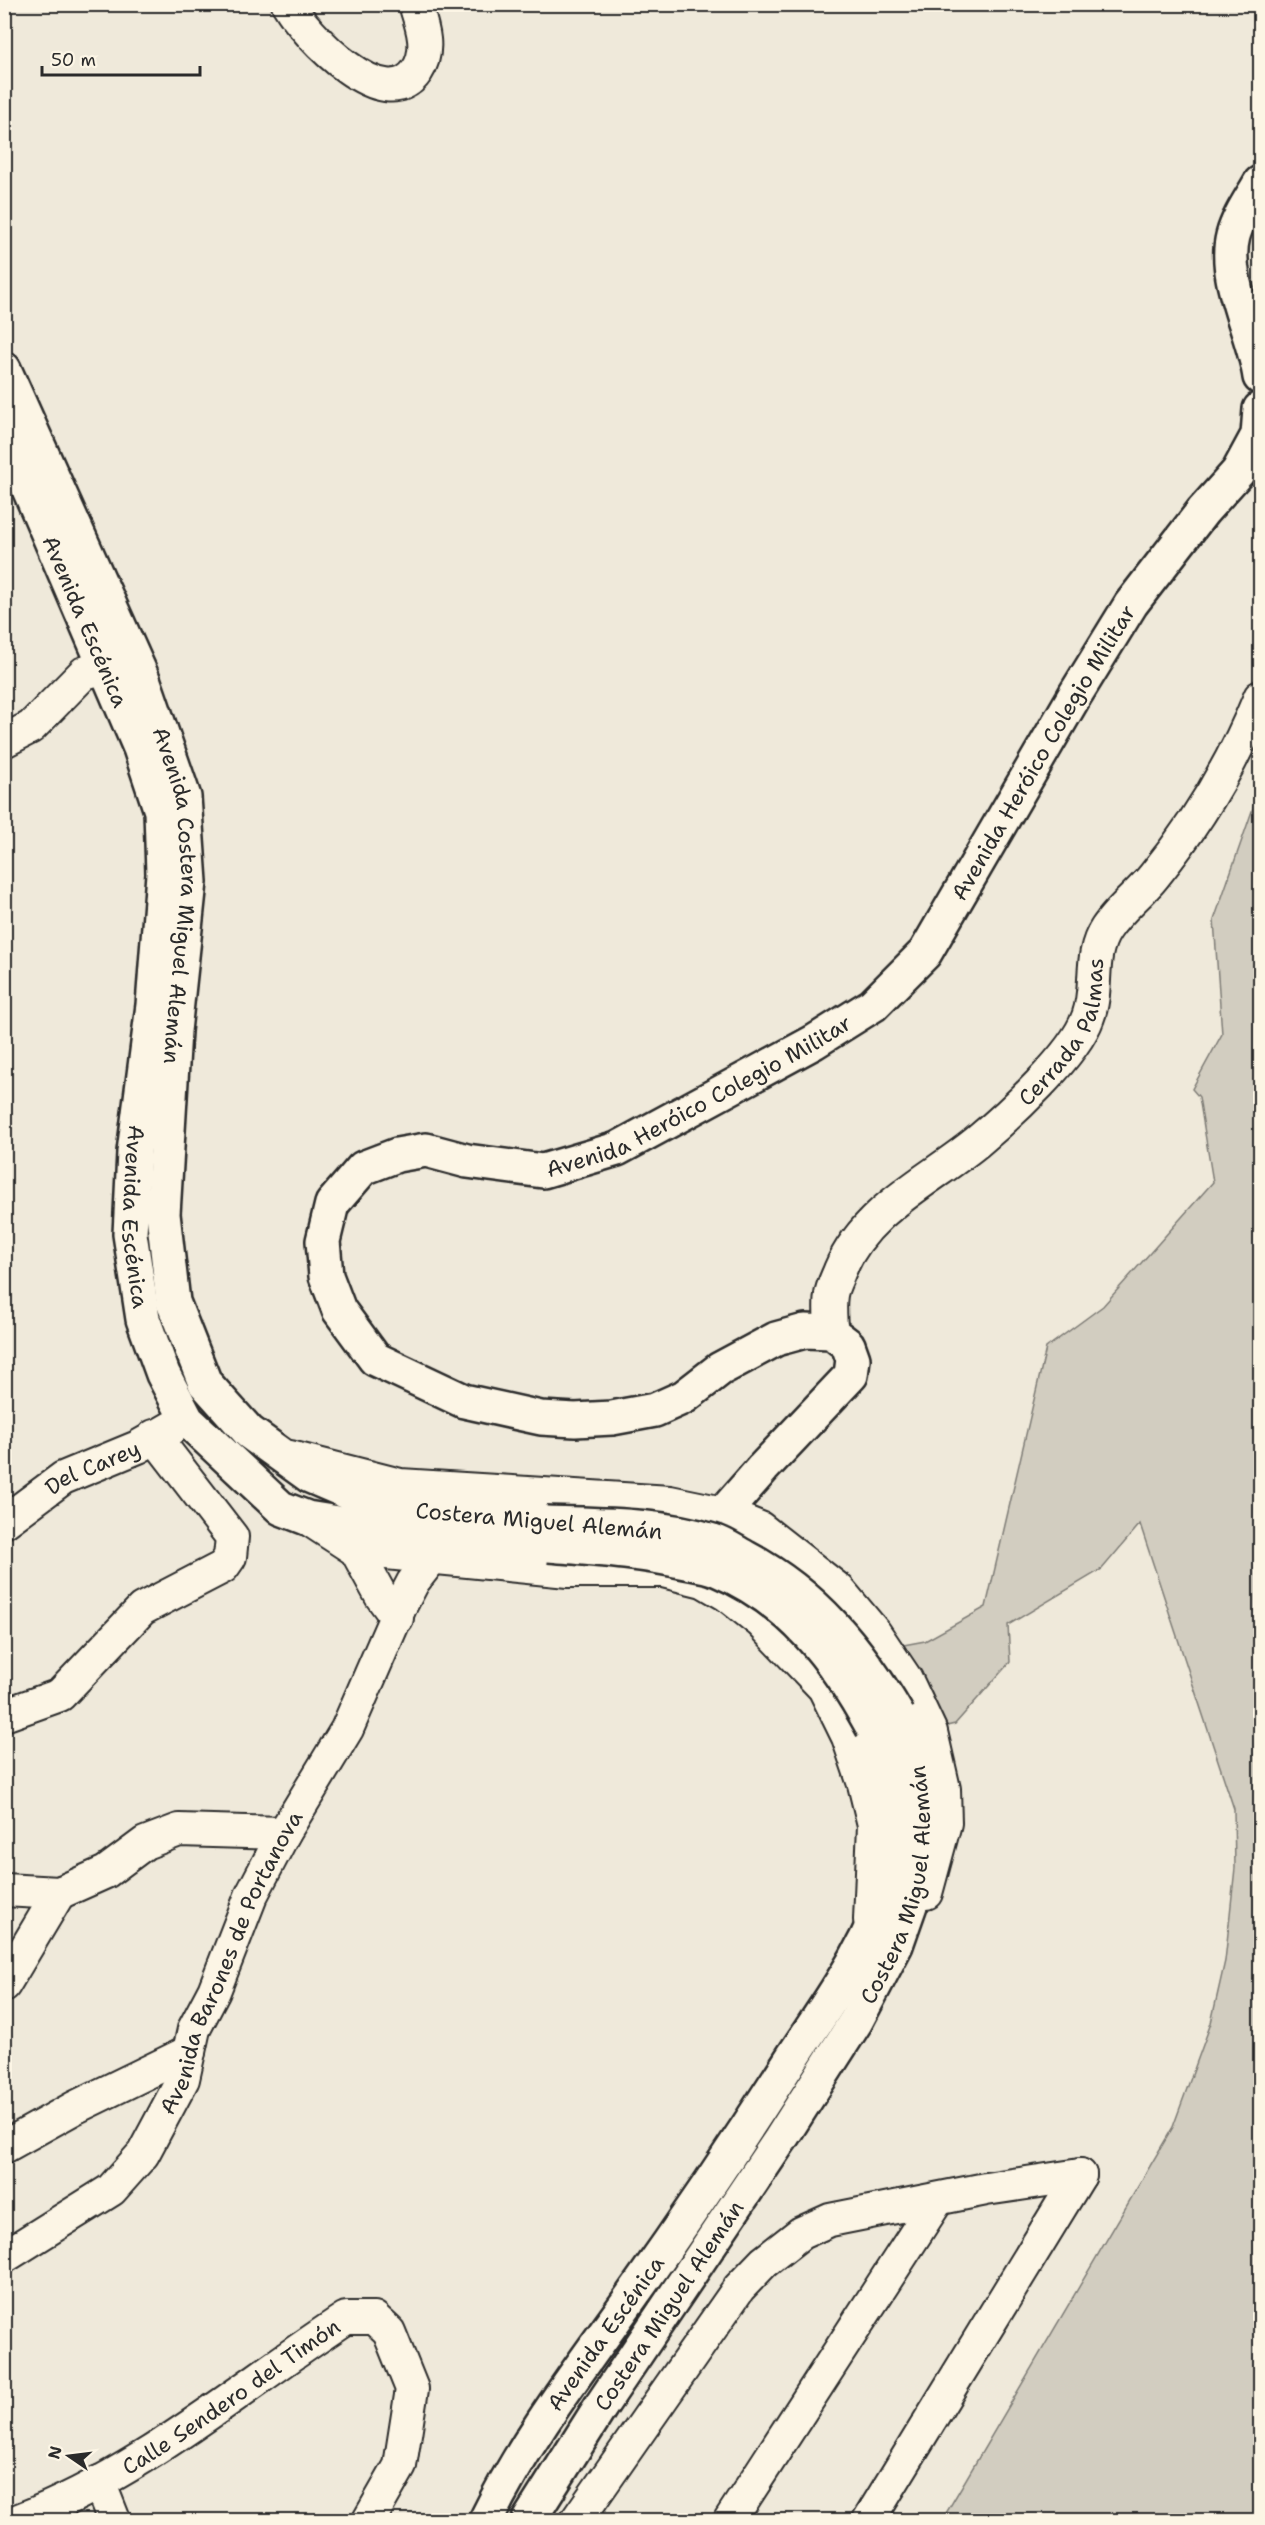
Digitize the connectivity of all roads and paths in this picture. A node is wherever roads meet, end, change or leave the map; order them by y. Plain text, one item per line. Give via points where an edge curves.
1 (288, 4) edge
2 (415, 4) edge
3 (1260, 183) edge
4 (4, 369) edge
5 (1260, 376) edge
6 (1260, 409) edge
7 (4, 431) edge
8 (105, 667) junction
9 (1260, 697) edge
10 (4, 741) edge
11 (831, 1332) junction
12 (187, 1419) junction
13 (249, 1432) joint
14 (154, 1436) junction
15 (282, 1455) junction
16 (233, 1466) joint
17 (723, 1513) junction
18 (307, 1518) junction
19 (4, 1522) edge
20 (548, 1534) junction
21 (356, 1550) junction
22 (430, 1559) junction
23 (672, 1572) junction
24 (397, 1618) junction
25 (4, 1714) edge
26 (284, 1833) junction
27 (4, 1890) edge
28 (58, 1893) junction
29 (883, 1940) junction
30 (4, 1985) edge
31 (189, 2052) junction
32 (4, 2147) edge
33 (733, 2150) joint
34 (938, 2199) junction
35 (4, 2257) edge
36 (631, 2296) junction
37 (601, 2406) junction
38 (638, 2431) junction
39 (507, 2478) junction
40 (99, 2482) junction
41 (21, 2520) edge
42 (114, 2520) edge
43 (369, 2520) edge
44 (486, 2520) edge
45 (529, 2520) edge
46 (577, 2520) edge
47 (730, 2520) edge
48 (869, 2520) edge

1 - 2 street via 330,53 354,72 377,84 396,87 412,79 424,61 426,51
3 - 5 main road via 1233,236 1230,265
4 - 13 main road, Avenida Costera Miguel Alemán via 143,679 184,797 190,882 174,1031 163,1215 173,1302 205,1383
6 - 11 main road, Avenida Heróico Colegio Militar via 1258,435 1238,472 1131,604 925,953 873,1005 814,1042 617,1149 543,1171 467,1161 426,1150 363,1168 332,1204 323,1241 326,1276 339,1310 375,1359 464,1401 541,1418 612,1418 655,1410 684,1397 720,1369 776,1339 805,1331
7 - 8 main road, Avenida Escénica
8 - 10 street via 84,673 31,727
8 - 12 main road, Avenida Escénica via 140,748 161,811 163,874 130,1234 142,1319 163,1374
9 - 11 street, Cerrada Palmas via 1227,771 1154,876 1104,931 1095,957 1089,1017 1077,1037 1042,1080 977,1141 879,1214 862,1234 848,1251 831,1294
11 - 17 main road via 848,1345 853,1359 851,1375
12 - 14 street, Del Carey
12 - 16 main road, Avenida Escénica
13 - 15 main road, Costera Miguel Alemán
14 - 19 street, Del Carey via 138,1447 63,1478
14 - 25 street via 232,1537 230,1557 223,1567 142,1609 60,1695
15 - 17 street via 400,1485 670,1502
15 - 20 main road, Costera Miguel Alemán via 310,1476 371,1502
16 - 18 main road, Costera Miguel Alemán via 281,1508
17 - 23 main road
17 - 29 street via 760,1528 839,1590 906,1679 931,1732 944,1790 945,1823 923,1902
18 - 20 main road, Costera Miguel Alemán via 438,1539
18 - 21 street
20 - 29 main road, Costera Miguel Alemán, bridge via 646,1527 715,1541 762,1566 838,1628 871,1669 886,1722 916,1760 922,1811 915,1891
21 - 22 street
21 - 24 street
22 - 23 street via 568,1571
22 - 24 street, Avenida Barones de Portanova via 413,1582
23 - 24 street via 636,1590 450,1575 435,1579
23 - 29 street via 703,1581 728,1595 770,1630 824,1688 848,1737 864,1784 873,1825
24 - 26 street, Avenida Barones de Portanova via 347,1729
26 - 28 street via 179,1830 145,1843 106,1872
26 - 31 street, Avenida Barones de Portanova via 251,1896 194,2029
27 - 28 street
28 - 30 street
29 - 33 main road, Costera Miguel Alemán via 849,1971
29 - 37 main road, Costera Miguel Alemán via 856,2020
31 - 32 street
31 - 35 street, Avenida Barones de Portanova via 183,2079 149,2143 111,2190
33 - 36 main road, Avenida Escénica
34 - 38 street via 830,2220 801,2233 739,2288
34 - 47 street
34 - 48 street via 1080,2175
36 - 37 main road via 605,2369
36 - 39 main road, Avenida Escénica via 545,2416
37 - 38 street
37 - 39 main road via 566,2426 542,2452
37 - 45 main road, Costera Miguel Alemán
38 - 46 street
39 - 44 main road, Avenida Escénica
40 - 41 street, Calle Sendero del Timón
40 - 42 street
40 - 43 street, Calle Sendero del Timón via 194,2425 346,2318 374,2318 389,2332 412,2389 400,2466

